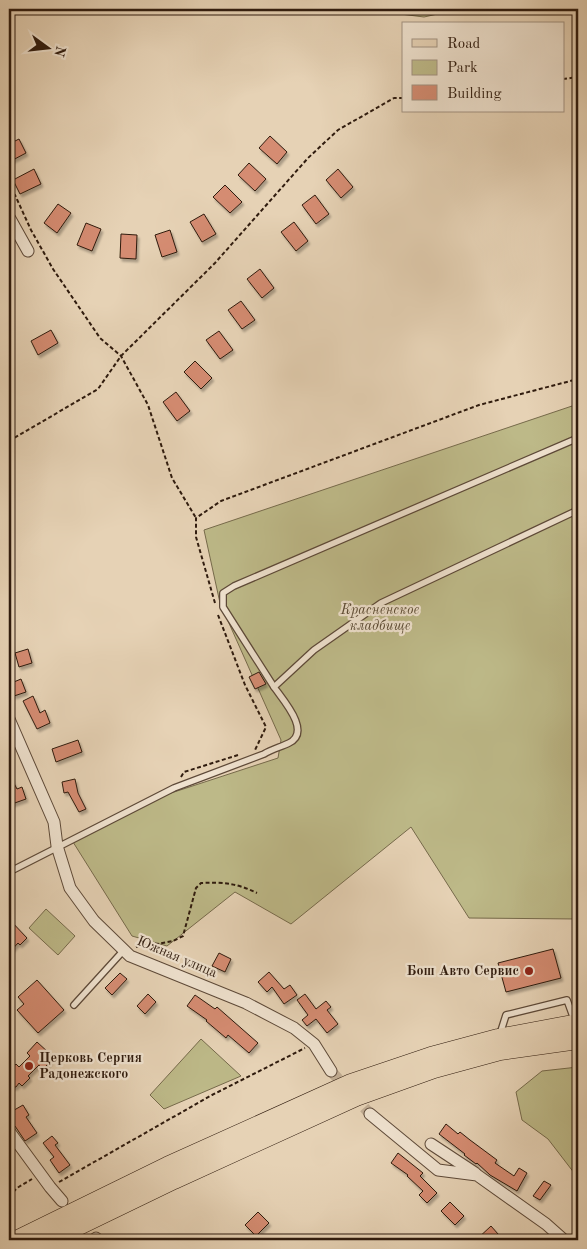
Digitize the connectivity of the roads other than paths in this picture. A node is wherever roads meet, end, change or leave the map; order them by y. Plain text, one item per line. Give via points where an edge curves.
1 (9, 217) edge
2 (28, 251) dead end
3 (578, 438) edge
4 (578, 510) edge
5 (274, 688) junction
6 (9, 719) edge
7 (57, 846) junction
8 (9, 872) edge
9 (124, 950) junction
10 (74, 1005) dead end
11 (578, 1029) edge
12 (498, 1038) junction
13 (331, 1072) tunnel mouth
14 (370, 1114) tunnel mouth
15 (9, 1131) edge
16 (431, 1144) dead end
17 (477, 1174) junction
18 (62, 1201) dead end
19 (16, 1240) edge
20 (50, 1240) edge
21 (564, 1240) edge

1 - 2 street
3 - 5 lane via 223,593 223,607
4 - 5 lane via 381,603 314,650
5 - 7 lane via 297,721 297,735 290,743 174,788
6 - 7 street, Южная улица via 54,822
7 - 8 lane
7 - 9 street, Южная улица via 70,888 94,922
9 - 10 lane
9 - 13 street, Южная улица via 130,956 246,1003 294,1028 314,1044
11 - 12 main road
11 - 12 lane via 567,1000 506,1015
11 - 20 main road via 434,1069 356,1098
12 - 19 main road via 350,1083 167,1166
14 - 17 street via 438,1170
15 - 18 street
16 - 17 street
17 - 21 street

